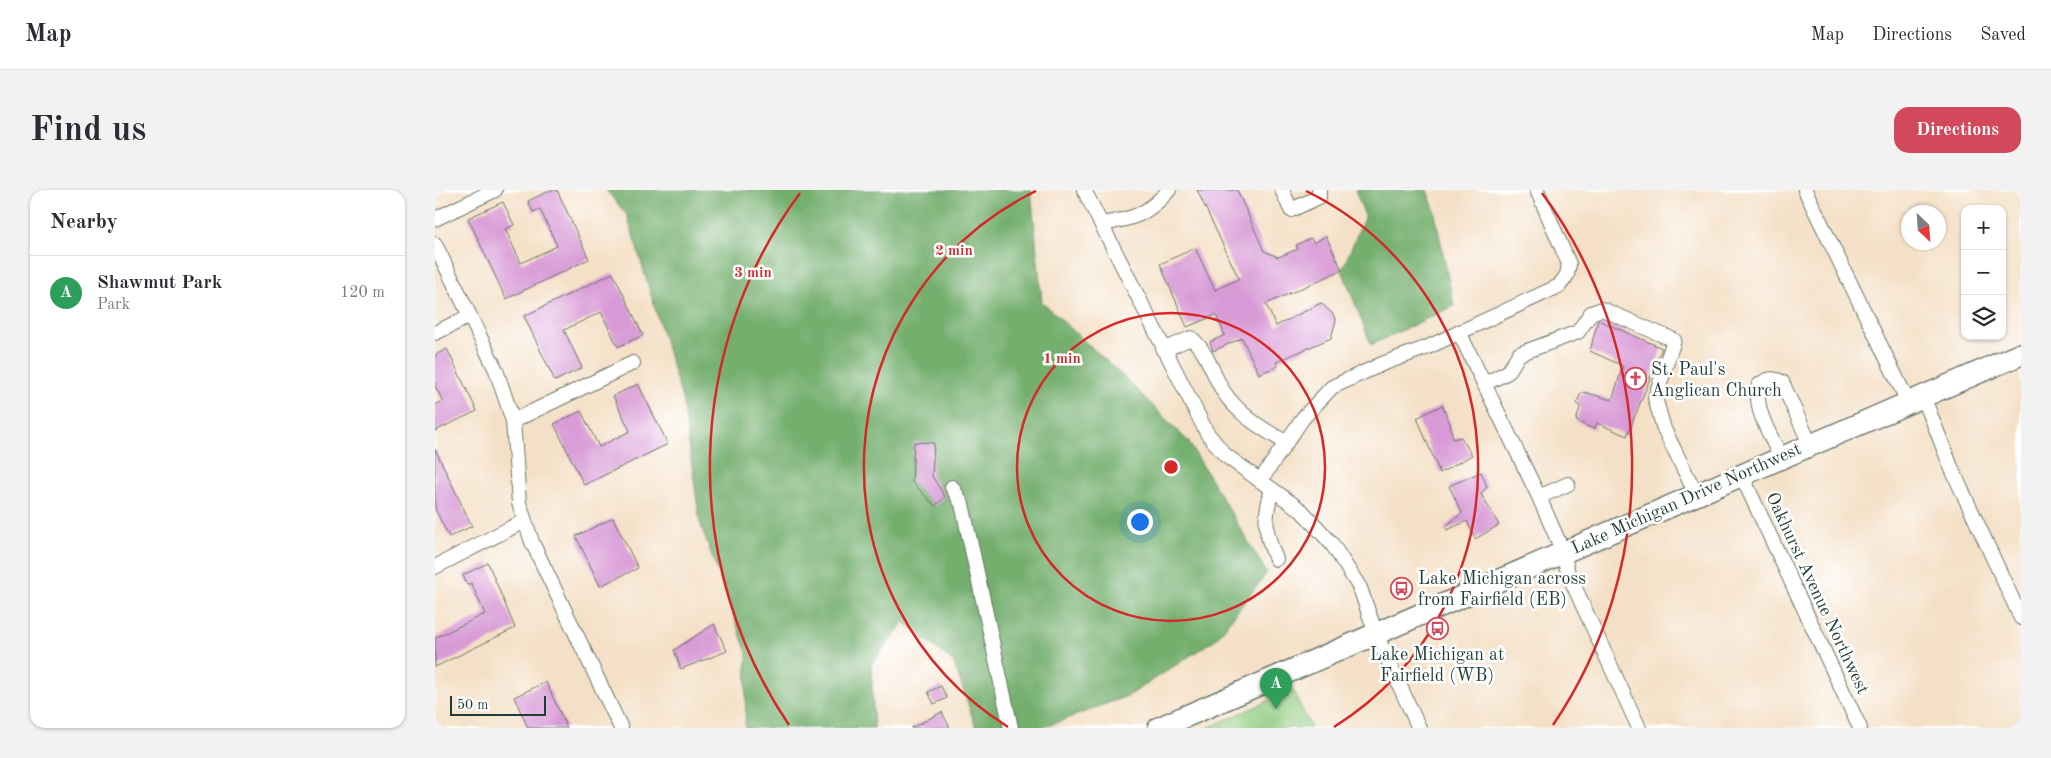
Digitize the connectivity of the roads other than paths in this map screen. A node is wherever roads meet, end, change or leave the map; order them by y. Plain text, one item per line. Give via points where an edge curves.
1 (495, 190) edge
2 (1084, 190) edge
3 (1169, 190) edge
4 (1282, 190) edge
5 (1319, 190) edge
6 (1537, 190) edge
7 (1805, 190) edge
8 (435, 220) edge
9 (1101, 224) junction
10 (435, 244) edge
11 (470, 316) junction
12 (435, 332) edge
13 (1459, 332) junction
14 (1163, 350) junction
15 (2021, 354) edge
16 (633, 363) dead end
17 (1484, 384) junction
18 (1915, 399) junction
19 (513, 421) junction
20 (1285, 442) junction
21 (1810, 444) junction
22 (1781, 457) junction
23 (1741, 474) junction
24 (1260, 480) junction
25 (1568, 484) dead end
26 (952, 488) dead end
27 (1272, 489) junction
28 (1696, 494) junction
29 (1539, 497) junction
30 (524, 521) junction
31 (1563, 552) junction
32 (1276, 560) dead end
33 (435, 567) edge
34 (2021, 618) edge
35 (1375, 634) junction
36 (621, 728) edge
37 (1011, 728) edge
38 (1159, 728) edge
39 (1419, 728) edge
40 (1639, 728) edge
41 (1860, 728) edge

1 - 8 street
2 - 9 street
3 - 9 street via 1146,212 1128,220
4 - 5 street via 1291,210 1319,197
6 - 13 street via 1569,264 1567,275 1559,286 1547,293
7 - 18 street
9 - 14 street
10 - 11 street
11 - 12 street
11 - 19 street via 496,370
13 - 17 street
13 - 20 street via 1332,387
14 - 20 street via 1191,338 1201,346 1235,407
14 - 24 street via 1207,433 1225,455
15 - 18 highway, Lake Michigan Drive Northwest
16 - 19 street
17 - 28 street via 1508,372 1519,354 1578,332 1591,313 1602,309 1674,340 1655,398 1664,429
17 - 29 street
18 - 21 highway, Lake Michigan Drive Northwest
18 - 34 street via 1951,467
19 - 30 street via 519,503
20 - 24 street
21 - 22 highway, Lake Michigan Drive Northwest
21 - 22 street via 1782,382 1767,380 1759,385 1759,402
22 - 23 highway, Lake Michigan Drive Northwest
23 - 28 highway, Lake Michigan Drive Northwest
23 - 41 street, Oakhurst Avenue Northwest
24 - 27 street
25 - 29 street
26 - 37 street via 962,504
27 - 32 street via 1266,530
27 - 35 street via 1302,511 1331,544 1360,588
28 - 31 highway, Lake Michigan Drive Northwest
29 - 31 street
30 - 33 street
30 - 36 street
31 - 35 highway, Lake Michigan Drive Northwest
31 - 40 street via 1568,573
35 - 38 highway, Lake Michigan Drive Northwest
35 - 39 street

